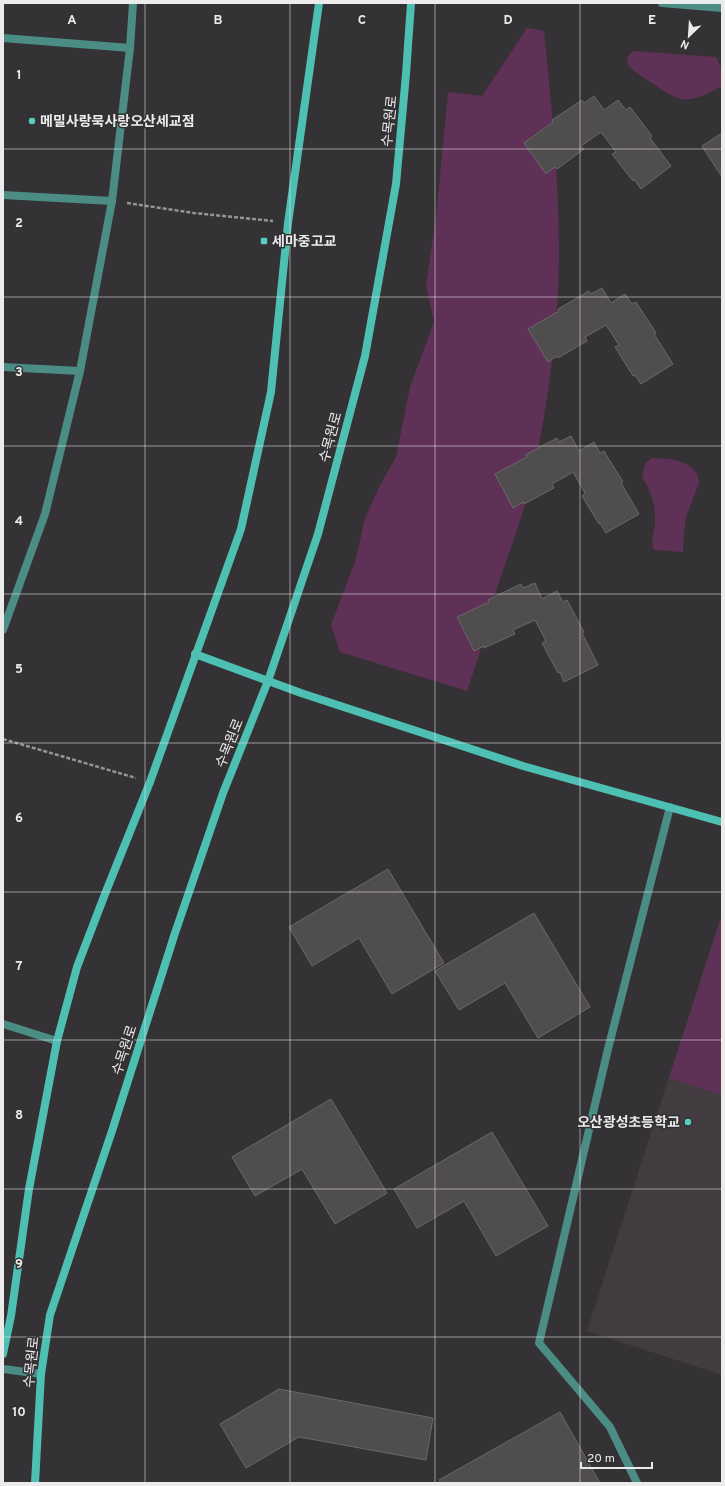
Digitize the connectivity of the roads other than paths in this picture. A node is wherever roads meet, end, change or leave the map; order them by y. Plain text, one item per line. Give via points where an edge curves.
1 (133, 3) edge
2 (319, 3) edge
3 (411, 3) edge
4 (662, 3) edge
5 (722, 8) edge
6 (3, 38) edge
7 (130, 48) junction
8 (3, 195) edge
9 (112, 201) junction
10 (3, 367) edge
11 (80, 371) junction
12 (4, 627) edge
13 (195, 654) junction
14 (268, 681) junction
15 (670, 807) junction
16 (722, 822) edge
17 (3, 1024) edge
18 (57, 1041) junction
19 (3, 1354) edge
20 (3, 1369) edge
21 (41, 1374) junction
22 (35, 1483) edge
23 (637, 1483) edge

1 - 7 street
2 - 13 street, 수목원로 via 288,223 271,392 241,529
3 - 14 street, 수목원로 via 396,184 365,356 318,534
4 - 5 street
6 - 7 street
7 - 9 street
8 - 9 street
9 - 11 street
10 - 11 street
11 - 12 street via 45,514
13 - 14 street
13 - 18 street, 수목원로 via 150,782 77,967
14 - 15 street via 523,766
14 - 21 street, 수목원로 via 223,793 50,1315
15 - 16 street
15 - 23 street via 608,1049 539,1343 610,1427
17 - 18 street
18 - 19 street, 수목원로 via 29,1189
20 - 21 street
21 - 22 street, 수목원로

